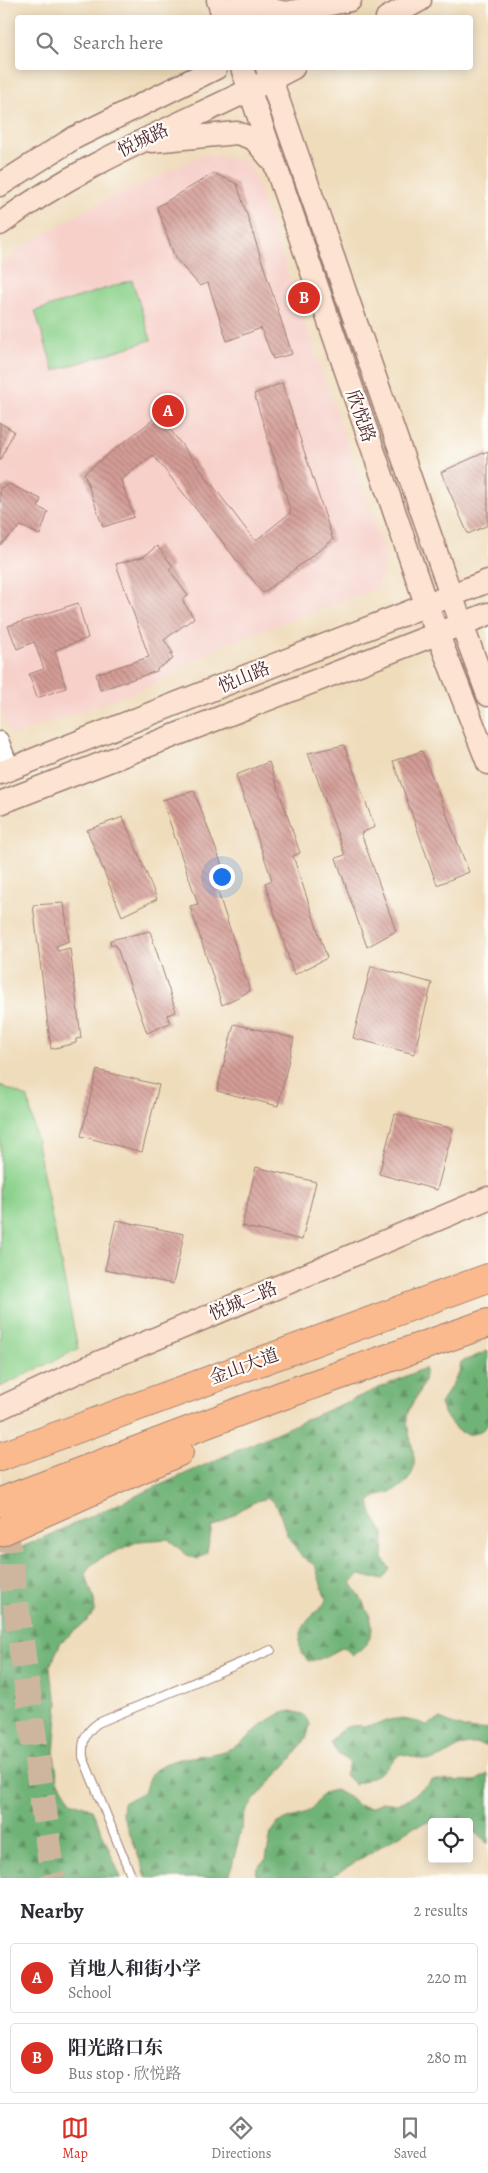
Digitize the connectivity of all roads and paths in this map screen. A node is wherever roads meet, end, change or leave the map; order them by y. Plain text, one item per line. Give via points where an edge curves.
1 (218, 0) edge
2 (240, 0) edge
3 (258, 0) edge
4 (351, 0) edge
5 (420, 0) edge
6 (223, 15) edge
7 (246, 15) edge
8 (323, 15) edge
9 (392, 15) edge
10 (212, 70) edge
11 (243, 70) edge
12 (283, 70) edge
13 (269, 73) edge
14 (249, 88) junction
15 (138, 142) junction
16 (272, 160) junction
17 (0, 185) edge
18 (0, 224) edge
19 (488, 581) edge
20 (451, 595) junction
21 (426, 604) junction
22 (488, 614) edge
23 (462, 624) junction
24 (438, 634) junction
25 (488, 694) edge
26 (0, 740) edge
27 (488, 763) edge
28 (6, 771) edge
29 (0, 804) edge
30 (488, 1198) edge
31 (488, 1278) edge
32 (488, 1323) edge
33 (278, 1397) junction
34 (0, 1408) edge
35 (0, 1457) edge
36 (0, 1502) edge
37 (0, 1532) edge
38 (272, 1650) dead end
39 (132, 1878) edge

1 - 6 main road
2 - 7 main road
3 - 4 main road via 272,10 286,13
4 - 8 main road
5 - 9 main road
10 - 17 main road, 悦城路 via 74,138
11 - 14 main road, 欣悦路
12 - 13 main road, 悦城路
13 - 14 main road, 悦城路
13 - 20 main road, 欣悦路
14 - 15 main road, 悦城路
14 - 16 main road, 欣悦路
15 - 16 main road via 237,133 254,139
15 - 18 main road, 悦城路 via 57,186
16 - 21 main road, 欣悦路
19 - 20 main road, 悦山路
20 - 21 main road, 悦山路
20 - 23 main road, 欣悦路
21 - 24 main road, 欣悦路
21 - 28 main road, 悦山路
22 - 23 main road, 悦山路
23 - 24 main road, 悦山路
23 - 25 main road, 欣悦路
24 - 27 main road, 欣悦路
24 - 29 main road, 悦山路
26 - 28 street
30 - 34 main road, 悦城二路 via 86,1368
31 - 35 highway, 金山大道
32 - 33 highway
33 - 36 highway
33 - 37 highway via 223,1433
38 - 39 lane via 98,1722 85,1736 83,1757

